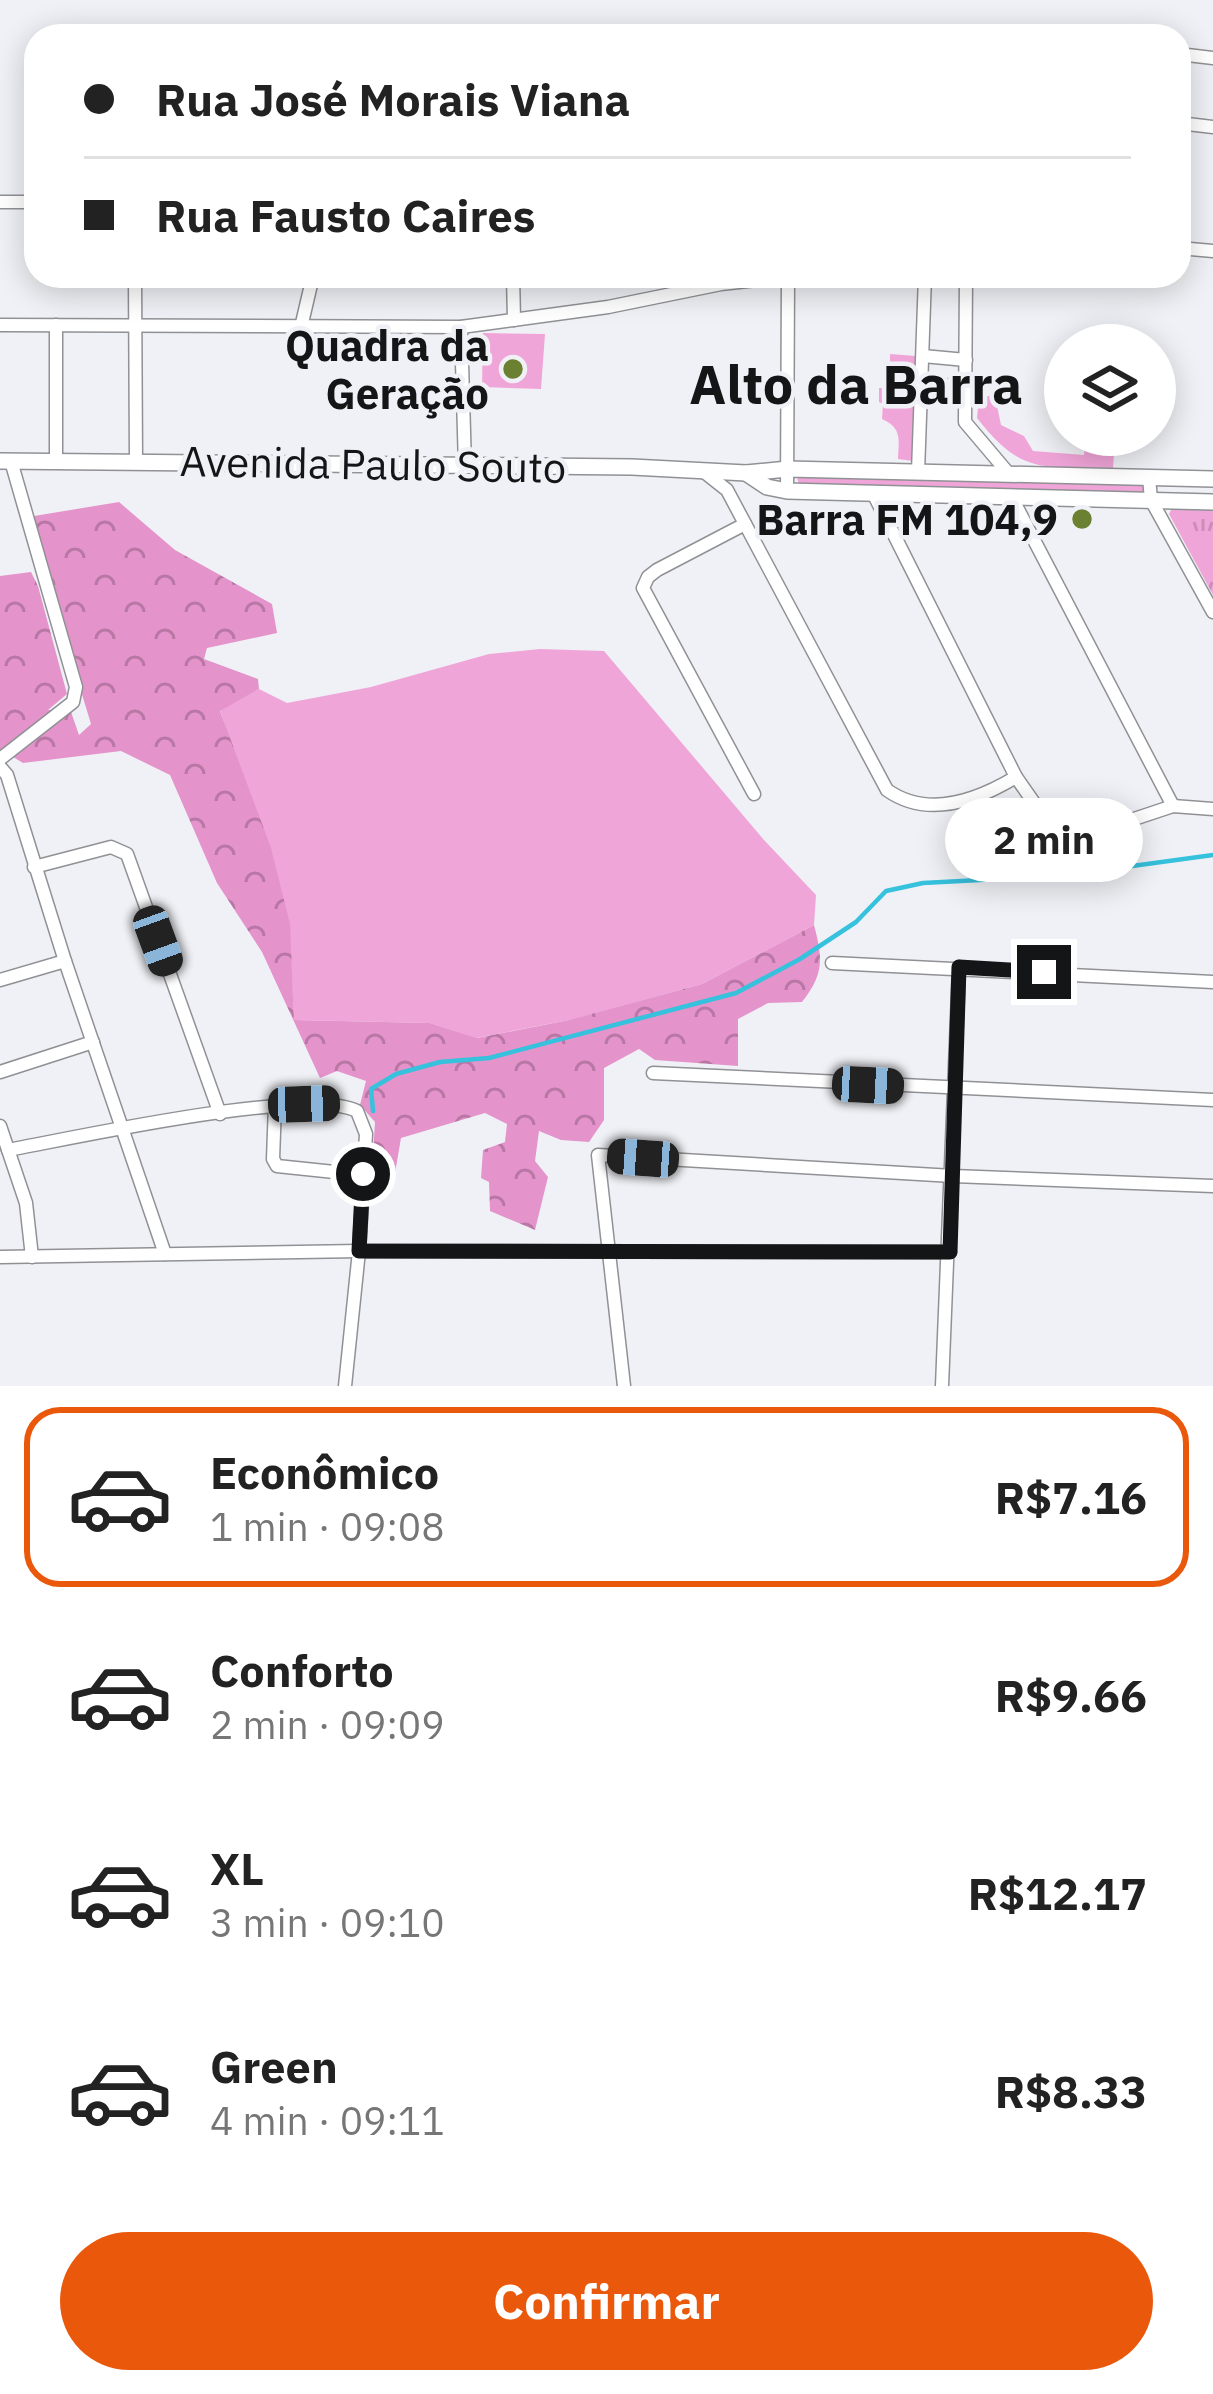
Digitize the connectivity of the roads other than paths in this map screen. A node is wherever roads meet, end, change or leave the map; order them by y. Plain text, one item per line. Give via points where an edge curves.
1 (135, 288) edge
2 (310, 288) edge
3 (513, 288) edge
4 (701, 288) edge
5 (790, 288) edge
6 (925, 288) edge
7 (966, 288) edge
8 (514, 320) junction
9 (302, 323) junction
10 (136, 324) junction
11 (0, 325) edge
12 (56, 325) junction
13 (461, 327) junction
14 (922, 356) junction
15 (966, 360) junction
16 (922, 382) junction
17 (966, 386) junction
18 (6, 461) edge
19 (56, 461) junction
20 (136, 461) junction
21 (465, 467) junction
22 (788, 469) junction
23 (703, 471) junction
24 (918, 472) junction
25 (746, 473) junction
26 (1009, 474) junction
27 (1149, 477) junction
28 (1213, 478) edge
29 (787, 491) junction
30 (873, 494) junction
31 (1011, 496) junction
32 (1151, 500) junction
33 (1213, 502) edge
34 (745, 524) junction
35 (1213, 612) edge
36 (0, 763) edge
37 (1016, 777) junction
38 (754, 794) dead end
39 (1173, 806) junction
40 (1213, 809) edge
41 (34, 867) junction
42 (65, 961) junction
43 (832, 963) dead end
44 (959, 967) junction
45 (0, 980) edge
46 (1213, 982) edge
47 (93, 1042) junction
48 (0, 1072) edge
49 (653, 1073) dead end
50 (954, 1090) junction
51 (1213, 1100) edge
52 (275, 1106) junction
53 (220, 1114) junction
54 (0, 1126) edge
55 (123, 1130) junction
56 (8, 1150) junction
57 (363, 1174) junction
58 (952, 1176) junction
59 (1213, 1186) edge
60 (359, 1251) junction
61 (608, 1252) junction
62 (950, 1252) junction
63 (165, 1254) junction
64 (0, 1257) edge
65 (32, 1257) junction
66 (345, 1386) edge
67 (624, 1386) edge
68 (942, 1386) edge

1 - 10 street
2 - 9 street
3 - 8 street
4 - 8 street
5 - 22 street
6 - 14 street
7 - 15 street
8 - 13 street
9 - 10 street
9 - 13 street
10 - 12 street
10 - 20 street
11 - 12 street
12 - 19 street
13 - 21 street
14 - 15 street
14 - 16 street
15 - 17 street
16 - 17 street
16 - 24 street
17 - 26 street via 965,422
18 - 19 street, Avenida Paulo Souto
18 - 36 street via 76,687 74,702
19 - 20 street, Avenida Paulo Souto
20 - 21 street, Avenida Paulo Souto
21 - 23 street, Avenida Paulo Souto
22 - 24 street, Avenida Paulo Souto
22 - 25 street, Avenida Paulo Souto
22 - 29 street
23 - 25 street, Avenida Paulo Souto
23 - 34 street via 727,490
24 - 26 street, Avenida Paulo Souto
25 - 29 street, Avenida Paulo Souto
26 - 27 street, Avenida Paulo Souto
27 - 28 street, Avenida Paulo Souto
27 - 32 street
29 - 30 street, Avenida Paulo Souto
30 - 31 street, Avenida Paulo Souto
30 - 37 street
31 - 32 street, Avenida Paulo Souto
31 - 39 street
32 - 33 street, Avenida Paulo Souto
32 - 35 street
34 - 37 street via 891,794 956,804
34 - 38 street via 657,570 643,588
36 - 41 street
37 - 39 street via 1046,820 1071,833
39 - 40 street
41 - 42 street
41 - 53 street via 110,847 127,854
42 - 45 street
42 - 47 street
43 - 44 street
44 - 46 street
44 - 50 street
47 - 48 street
47 - 55 street
49 - 50 street
50 - 51 street
50 - 58 street
52 - 53 street
52 - 57 street via 277,1166
52 - 57 street via 334,1103 362,1117
53 - 55 street
54 - 56 street
55 - 56 street
55 - 63 street
56 - 65 street via 26,1202
57 - 60 street
58 - 59 street
58 - 61 street via 598,1155
58 - 62 street
60 - 61 street
60 - 63 street
60 - 66 street
61 - 62 street
61 - 67 street
62 - 68 street
63 - 65 street
64 - 65 street

